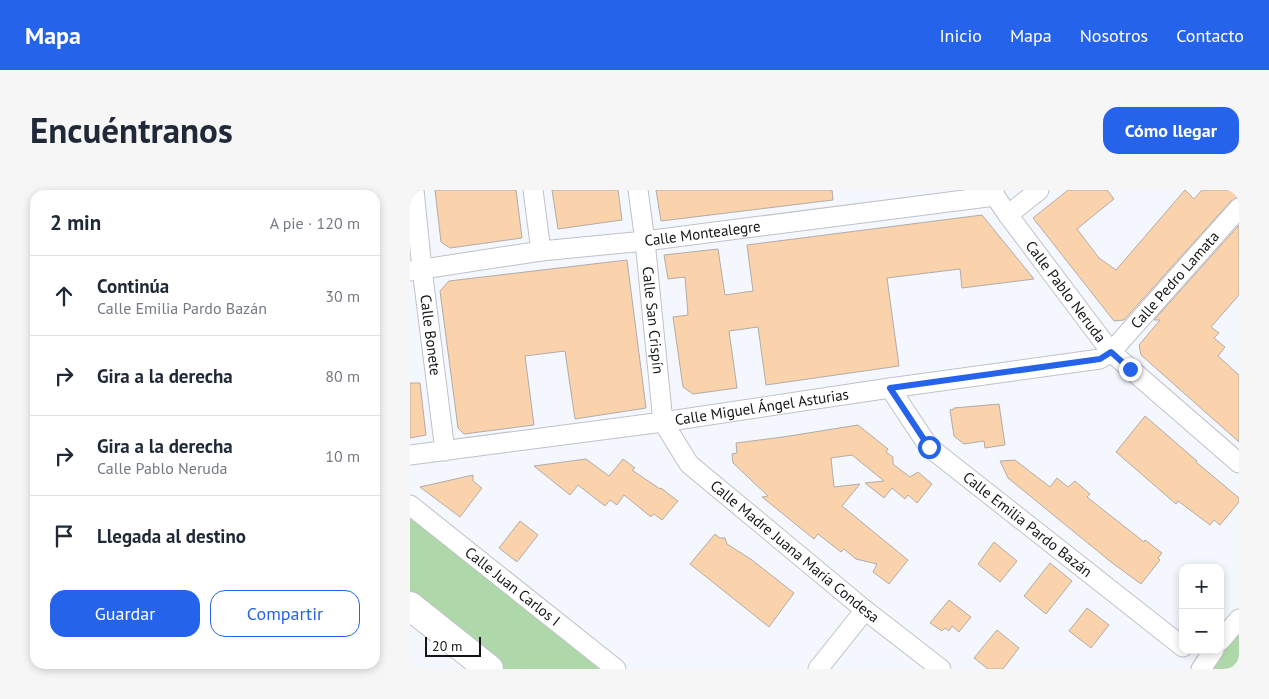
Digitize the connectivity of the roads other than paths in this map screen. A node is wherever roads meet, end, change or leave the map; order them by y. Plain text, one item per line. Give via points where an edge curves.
1 (414, 190) edge
2 (533, 190) edge
3 (638, 190) edge
4 (1039, 190) edge
5 (995, 193) edge
6 (1239, 208) edge
7 (1008, 215) junction
8 (645, 241) junction
9 (541, 251) junction
10 (416, 270) edge
11 (1111, 352) junction
12 (890, 388) junction
13 (663, 422) junction
14 (445, 452) junction
15 (410, 455) edge
16 (1239, 463) edge
17 (410, 505) edge
18 (410, 606) edge
19 (865, 610) junction
20 (1239, 619) edge
21 (1224, 636) edge
22 (1179, 644) edge
23 (1194, 654) edge
24 (1206, 661) edge
25 (489, 669) edge
26 (616, 669) edge
27 (818, 669) edge
28 (940, 669) edge

1 - 10 street, Calle Bonete
2 - 9 street
3 - 8 street, Calle San Crispín
4 - 7 street
5 - 7 street, Calle Pablo Neruda
5 - 8 street, Calle Montealegre
6 - 11 street, Calle Pedro Lamata
7 - 11 street, Calle Pablo Neruda
8 - 9 street, Calle Montealegre
8 - 13 street, Calle San Crispín
9 - 10 street, Calle Montealegre
10 - 14 street, Calle Bonete
11 - 12 street, Calle Miguel Ángel Asturias via 1100,359
11 - 16 street, Calle Pablo Neruda
12 - 13 street, Calle Miguel Ángel Asturias
12 - 22 street, Calle Emilia Pardo Bazán via 929,447
13 - 14 street, Calle Miguel Ángel Asturias
13 - 19 street, Calle Madre Juana María Condesa via 689,464
14 - 15 street, Calle Miguel Ángel Asturias
17 - 26 street, Calle Juan Carlos I
18 - 25 main road
19 - 27 street
19 - 28 street, Calle Madre Juana María Condesa
20 - 21 street
23 - 24 street

